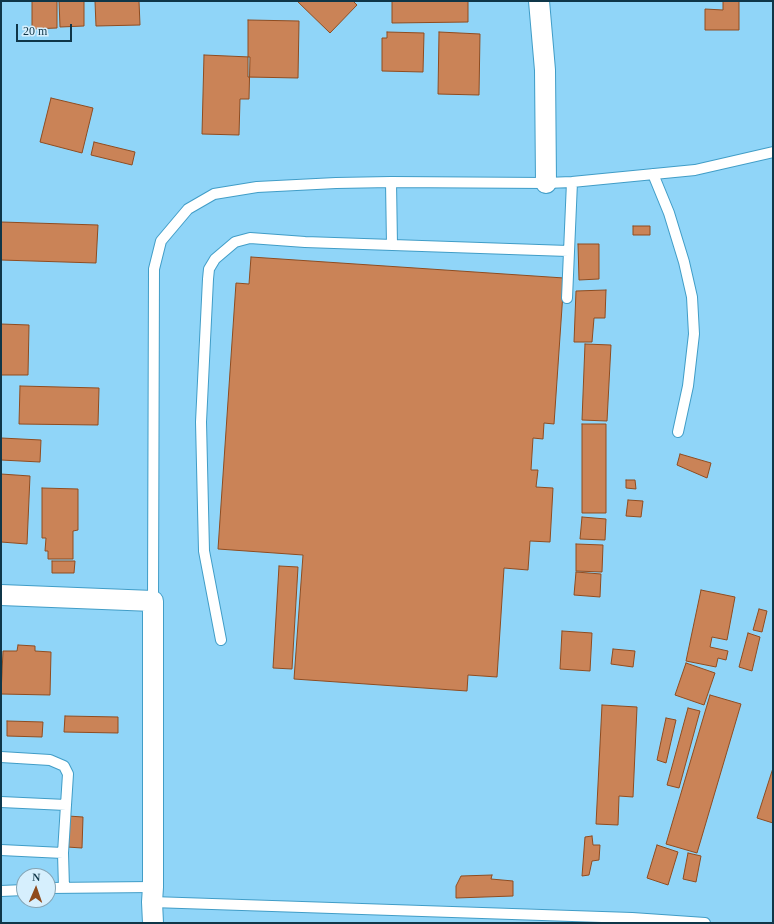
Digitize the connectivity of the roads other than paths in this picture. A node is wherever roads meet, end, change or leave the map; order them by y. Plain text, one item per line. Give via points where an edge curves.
1 (540, 1) edge
2 (773, 152) edge
3 (653, 174) junction
4 (391, 182) junction
5 (572, 182) junction
6 (546, 184) junction
7 (392, 245) junction
8 (568, 251) junction
9 (567, 298) dead end
10 (678, 432) dead end
11 (1, 595) edge
12 (153, 601) junction
13 (221, 640) dead end
14 (1, 757) edge
15 (1, 802) edge
16 (66, 805) junction
17 (1, 850) edge
18 (63, 853) junction
19 (56, 888) edge
20 (64, 888) junction
21 (16, 890) edge
22 (1, 891) edge
23 (152, 895) junction
24 (153, 923) edge
25 (705, 923) edge

1 - 6 street via 545,70
2 - 3 lane via 695,170
3 - 5 lane
3 - 10 lane via 669,213 692,297 694,334 688,386
4 - 6 lane
4 - 7 lane
4 - 12 lane via 257,187 214,194 188,209 161,241 154,269
5 - 6 lane
5 - 8 lane
7 - 8 lane
7 - 13 lane via 250,238 235,242 215,259 209,269 201,422 204,551
8 - 9 lane
11 - 12 street
12 - 23 street
14 - 16 lane via 50,760 64,766 68,774
15 - 16 lane
16 - 18 lane
17 - 18 lane
18 - 20 lane
19 - 20 lane
20 - 23 lane
21 - 22 lane
23 - 24 street
23 - 25 lane

